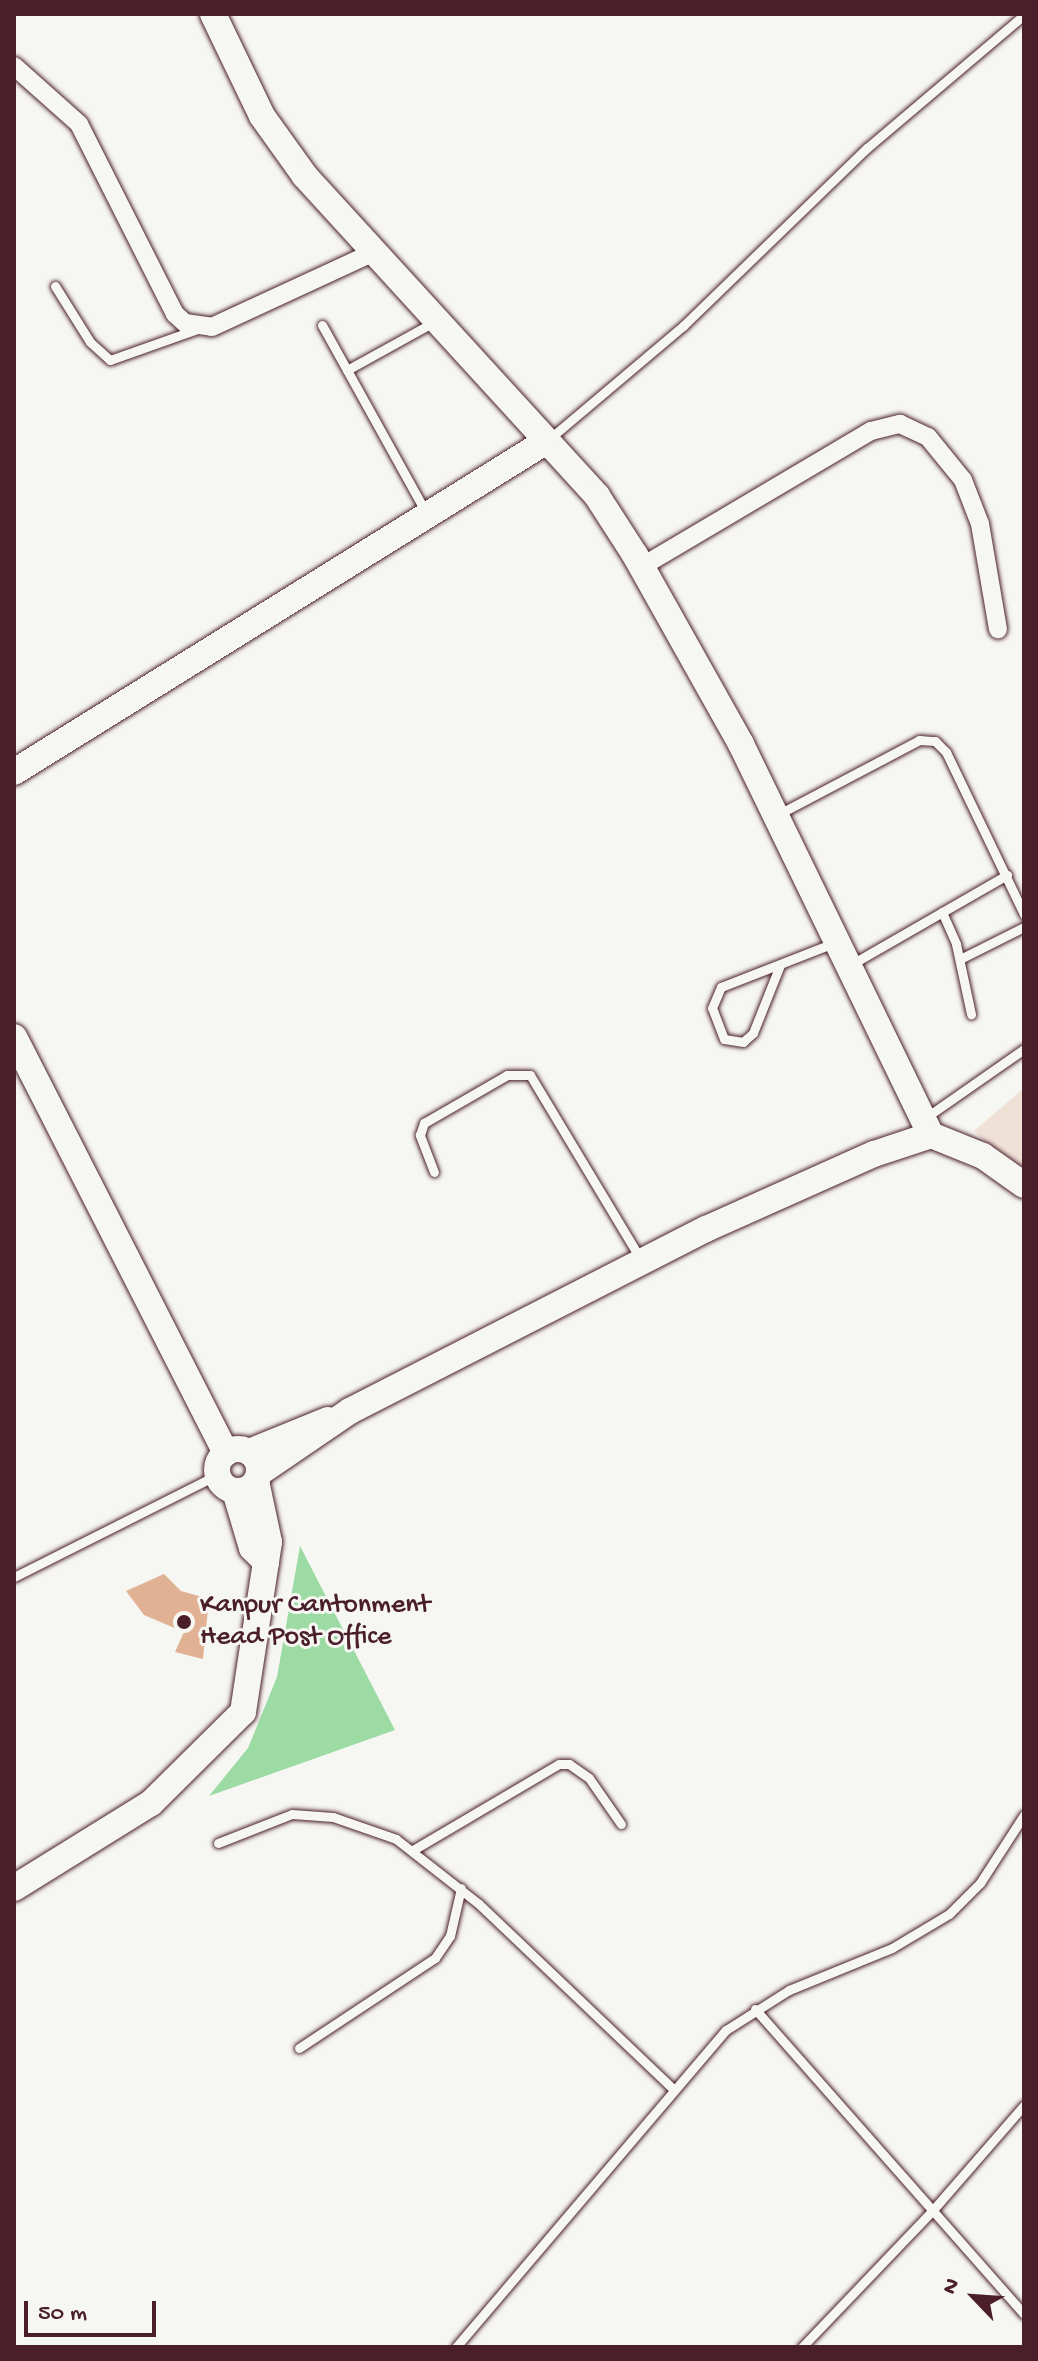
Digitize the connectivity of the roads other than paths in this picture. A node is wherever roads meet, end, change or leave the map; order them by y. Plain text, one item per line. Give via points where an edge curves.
1 (213, 14) edge
2 (1024, 15) edge
3 (14, 66) edge
4 (372, 253) junction
5 (55, 286) dead end
6 (434, 322) junction
7 (322, 325) dead end
8 (197, 329) junction
9 (347, 370) junction
10 (545, 442) junction
11 (428, 516) junction
12 (641, 567) junction
13 (998, 629) dead end
14 (14, 772) edge
15 (776, 816) junction
16 (1007, 875) junction
17 (942, 912) junction
18 (1024, 914) edge
19 (1024, 927) edge
20 (837, 942) junction
21 (960, 959) junction
22 (780, 965) junction
23 (849, 966) junction
24 (971, 1014) dead end
25 (14, 1037) edge
26 (1024, 1049) edge
27 (928, 1127) junction
28 (434, 1172) dead end
29 (1024, 1185) edge
30 (643, 1263) junction
31 (240, 1471) junction
32 (14, 1577) edge
33 (1024, 1815) edge
34 (621, 1824) dead end
35 (218, 1843) dead end
36 (413, 1850) junction
37 (14, 1888) edge
38 (461, 1888) junction
39 (755, 2009) junction
40 (299, 2048) dead end
41 (673, 2089) junction
42 (1024, 2105) edge
43 (932, 2211) junction
44 (1024, 2314) edge
45 (456, 2347) edge
46 (802, 2347) edge

1 - 4 street via 262,116
2 - 10 lane via 867,148 683,326
3 - 8 street via 79,124 175,314
4 - 6 street
4 - 8 street via 212,327
5 - 8 lane via 90,342 110,360
6 - 9 lane
6 - 10 street
7 - 9 lane
9 - 11 lane
10 - 11 street
10 - 12 street via 597,496
11 - 14 street
12 - 13 street via 871,431 900,424 928,437 963,480 980,524
12 - 15 street
15 - 16 lane via 919,740 935,741
15 - 20 street
16 - 17 lane
16 - 18 lane
17 - 21 lane
17 - 23 lane
19 - 21 lane
20 - 22 lane
20 - 23 street
21 - 24 lane
22 - 22 lane via 753,1033 743,1042 724,1039 712,1008 721,987
23 - 27 street
25 - 31 street
26 - 27 lane
27 - 29 street
27 - 30 street
28 - 30 lane via 420,1135 424,1123 507,1075 530,1075
30 - 31 street
31 - 32 lane
31 - 37 street via 252,1548 266,1562 243,1712 151,1803
33 - 39 lane via 980,1883 949,1914 892,1948
34 - 36 lane via 589,1778 569,1764 559,1764
35 - 36 lane via 272,1817 313,1815 352,1822
36 - 38 lane
38 - 40 lane via 450,1936 435,1958
38 - 41 lane
39 - 41 lane via 726,2030
39 - 43 lane
41 - 45 lane
42 - 43 lane
43 - 44 lane
43 - 46 lane

